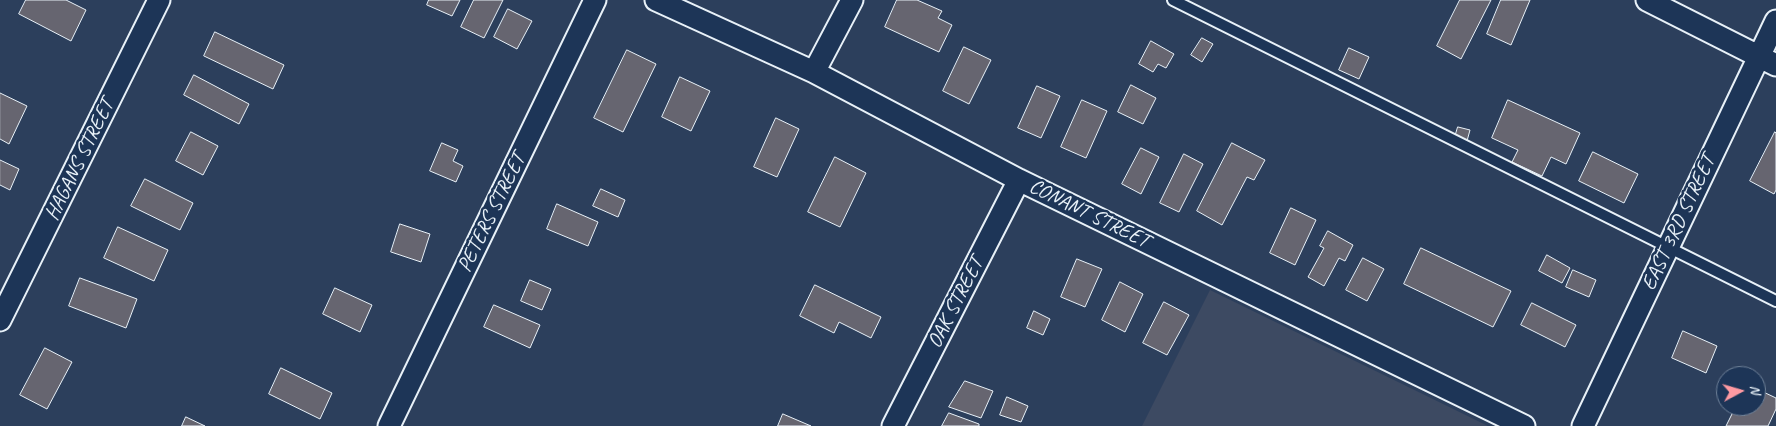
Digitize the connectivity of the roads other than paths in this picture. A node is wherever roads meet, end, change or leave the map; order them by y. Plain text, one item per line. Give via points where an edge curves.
1 (159, 0) edge
2 (595, 0) edge
3 (656, 0) edge
4 (852, 0) edge
5 (1173, 0) edge
6 (1647, 0) edge
7 (1776, 21) edge
8 (1767, 60) edge
9 (814, 72) junction
10 (1019, 180) junction
11 (1668, 246) junction
12 (1776, 301) edge
13 (0, 320) edge
14 (389, 426) edge
15 (894, 426) edge
16 (1524, 426) edge
17 (1583, 426) edge

1 - 13 street, HAGANS STREET
2 - 14 street, PETERS STREET
3 - 9 street, CONANT STREET
4 - 9 street
5 - 11 lane
6 - 8 street
7 - 8 street, EAST 3RD STREET
8 - 11 street, EAST 3RD STREET
9 - 10 street, CONANT STREET
10 - 15 street, OAK STREET
10 - 16 street, CONANT STREET
11 - 12 lane
11 - 17 street, EAST 3RD STREET

